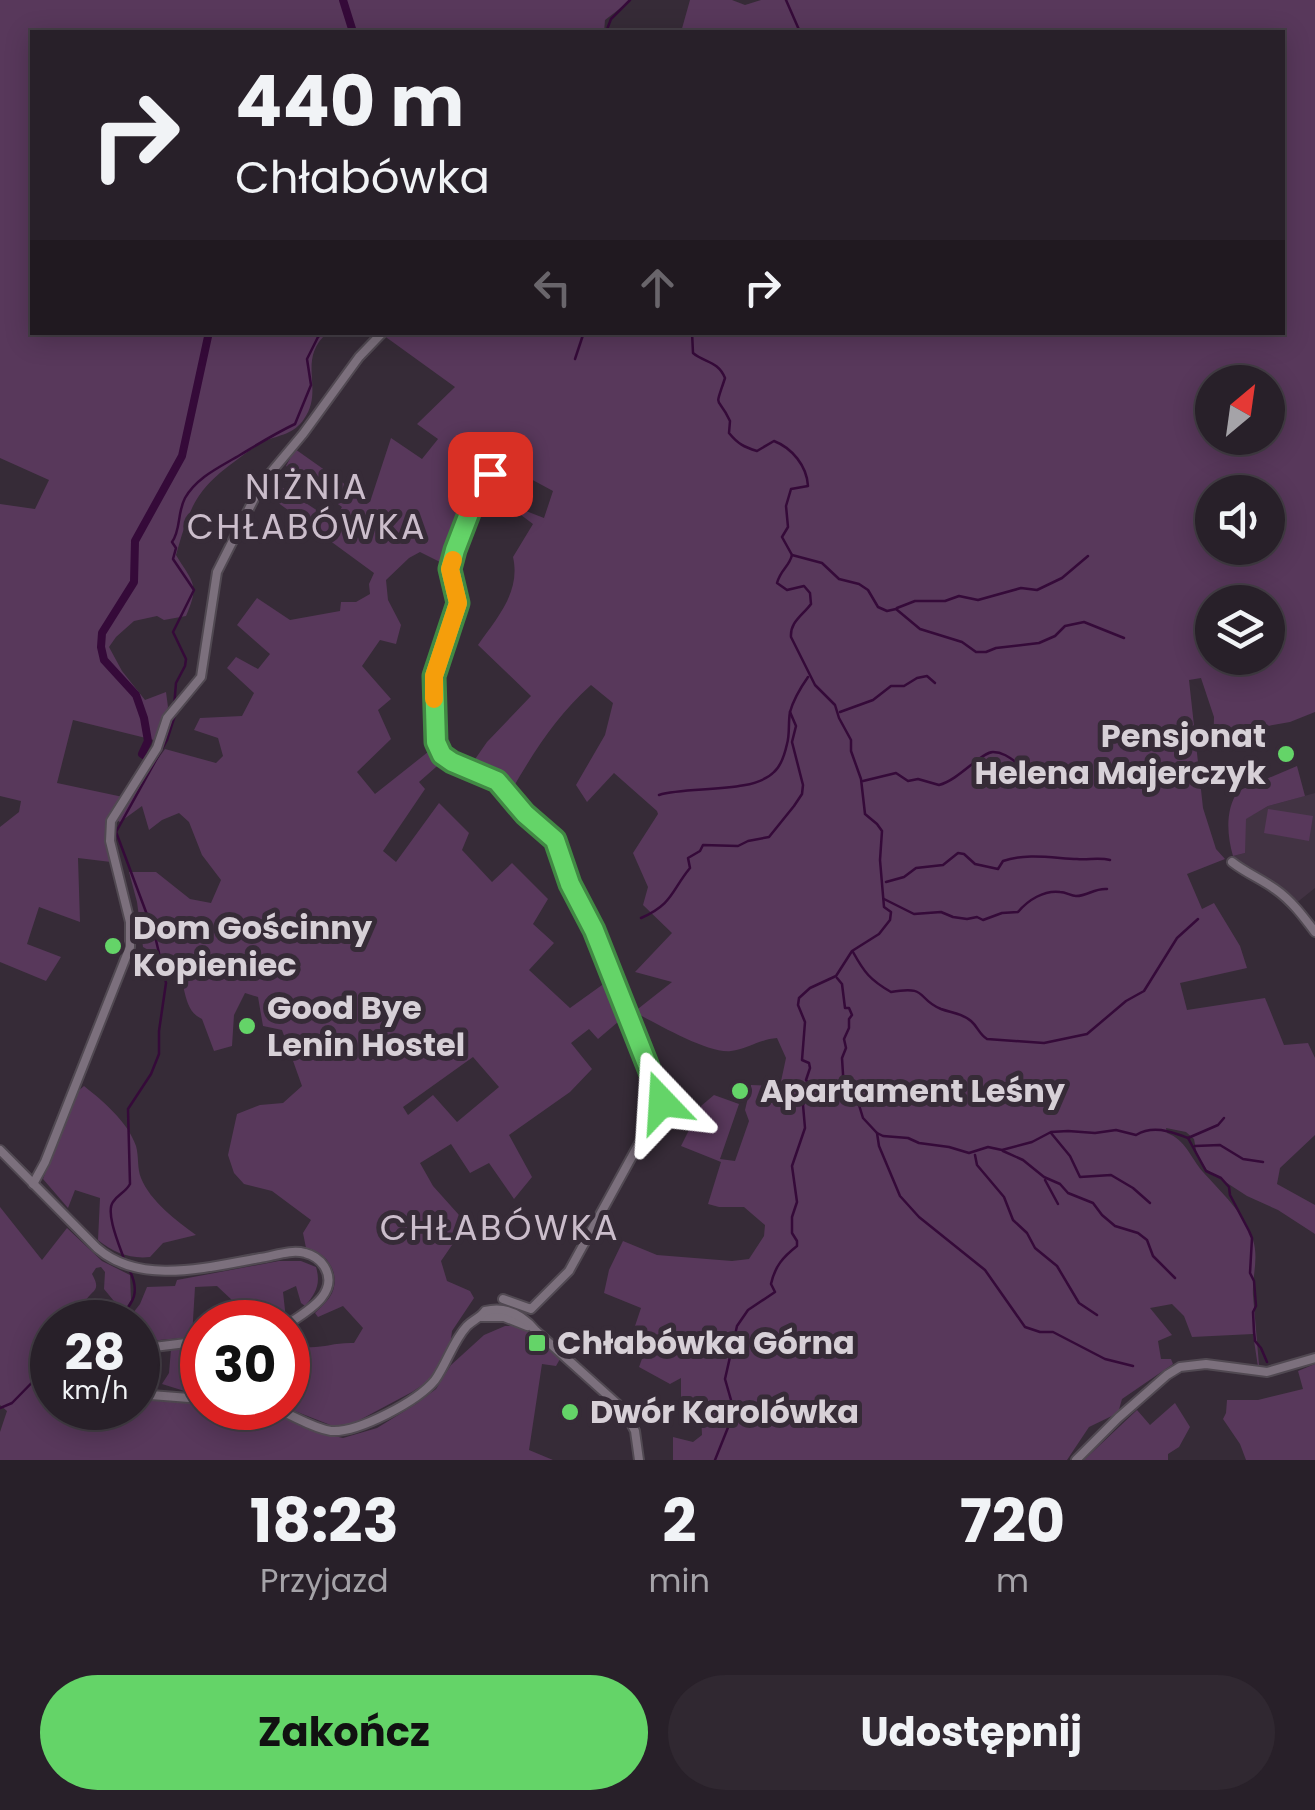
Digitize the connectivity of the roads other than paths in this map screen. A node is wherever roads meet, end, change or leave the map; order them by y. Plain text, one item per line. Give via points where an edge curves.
1 (379, 335) edge
2 (490, 474) dead end
3 (1232, 862) dead end
4 (1315, 932) edge
5 (0, 1150) edge
6 (33, 1184) junction
7 (504, 1299) dead end
8 (310, 1308) edge
9 (1315, 1358) edge
10 (310, 1423) edge
11 (639, 1460) edge
12 (1076, 1460) edge

1 - 6 street via 262,483 217,572 201,677 167,718 157,748 109,828 130,951
2 - 7 street via 450,569 458,603 434,676 436,742 452,762 497,781 555,840 663,1100 563,1279 532,1309
3 - 4 street via 1288,898
5 - 6 street
6 - 8 street via 96,1248 136,1268 310,1254 328,1277
9 - 12 street via 1264,1372 1198,1364 1174,1370
10 - 11 street via 326,1430 360,1426 426,1390 466,1328 485,1311 508,1310 624,1410 636,1432

